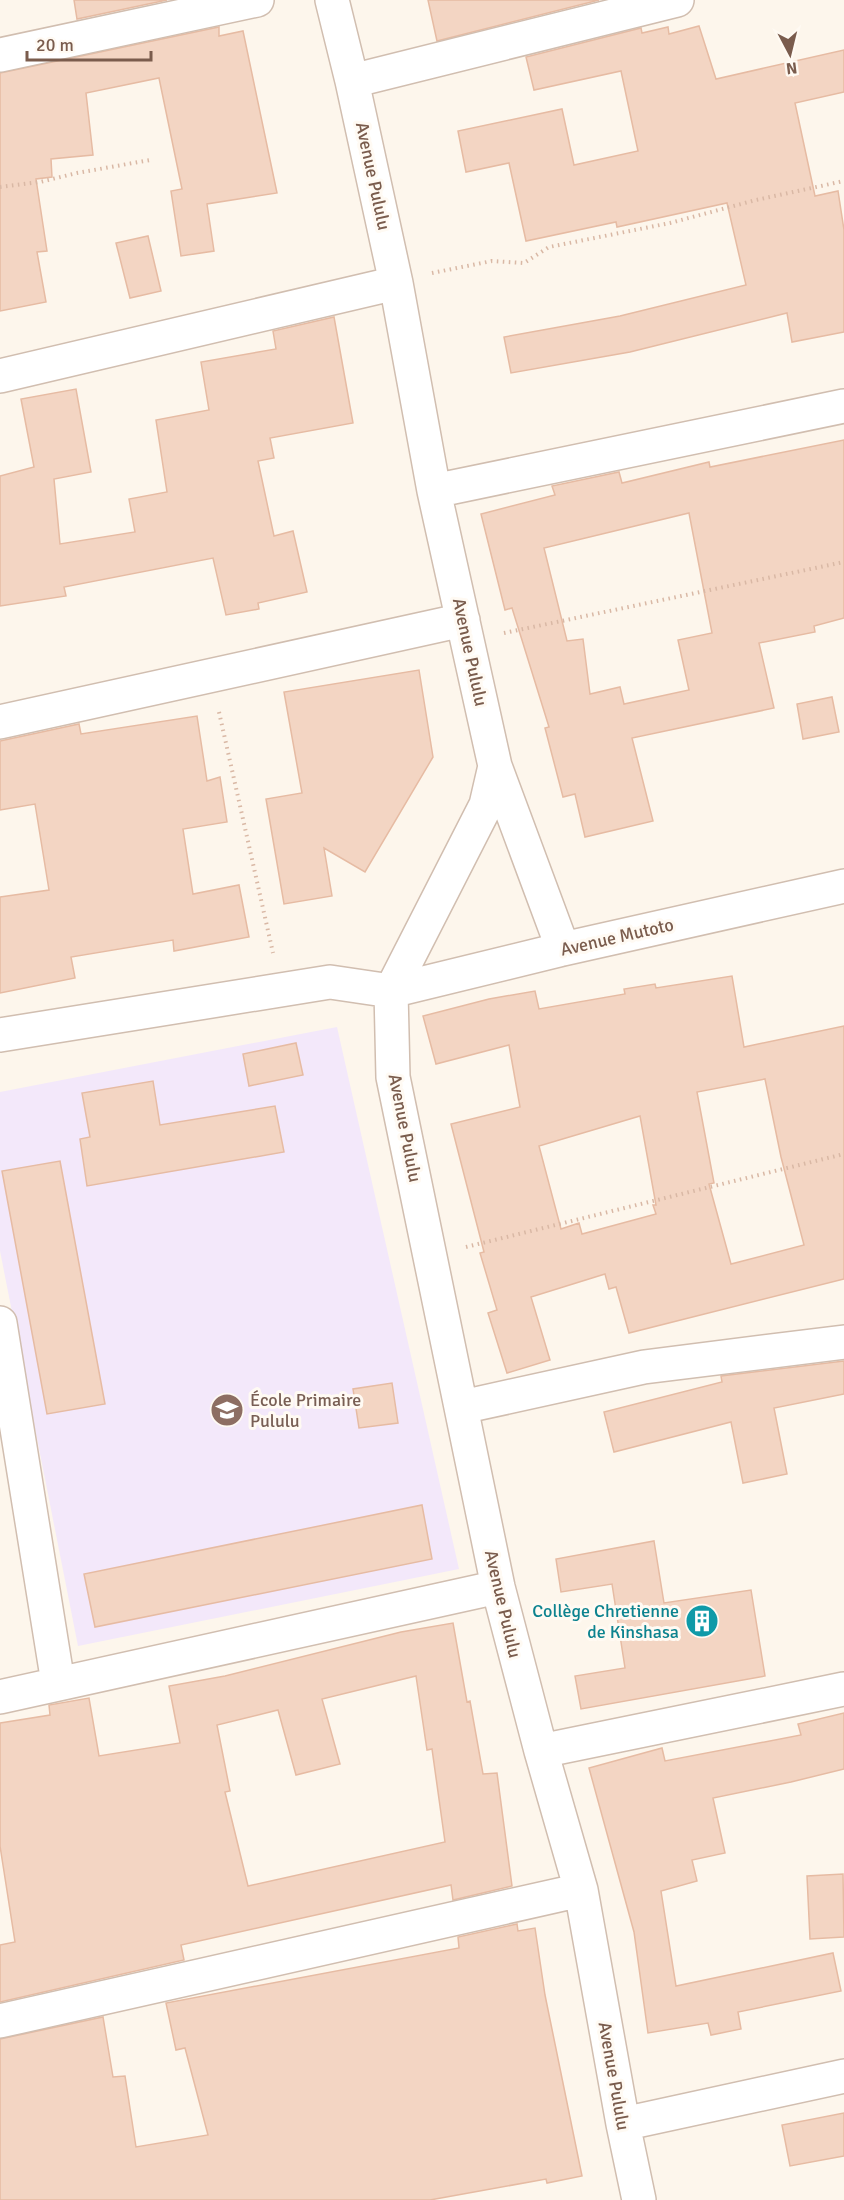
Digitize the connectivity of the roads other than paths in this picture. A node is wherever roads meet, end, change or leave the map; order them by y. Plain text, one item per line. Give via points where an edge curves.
1 (257, 0) edge
2 (332, 0) edge
3 (677, 0) edge
4 (0, 55) edge
5 (352, 81) junction
6 (396, 284) junction
7 (0, 376) edge
8 (844, 406) edge
9 (434, 491) junction
10 (465, 631) junction
11 (0, 722) edge
12 (495, 766) junction
13 (844, 886) edge
14 (563, 950) junction
15 (391, 991) junction
16 (0, 1035) edge
17 (844, 1342) edge
18 (2, 1343) edge
19 (462, 1407) junction
20 (498, 1587) junction
21 (58, 1683) junction
22 (844, 1689) edge
23 (0, 1697) edge
24 (541, 1751) junction
25 (581, 1890) junction
26 (0, 2021) edge
27 (844, 2076) edge
28 (622, 2124) junction
29 (639, 2200) edge

1 - 4 street
2 - 5 street, Avenue Pululu
3 - 5 street
5 - 6 street, Avenue Pululu
6 - 7 street
6 - 9 street, Avenue Pululu
8 - 9 street
9 - 10 street, Avenue Pululu
10 - 11 street via 212,676
10 - 12 street, Avenue Pululu
12 - 14 street
12 - 15 street, Avenue Pululu via 486,805
13 - 14 street, Avenue Mutoto
14 - 15 street, Avenue Mutoto
15 - 16 street via 330,981
15 - 19 street, Avenue Pululu via 393,1077
17 - 19 street via 644,1367
18 - 21 street
19 - 20 street, Avenue Pululu
20 - 21 street
20 - 24 street, Avenue Pululu
21 - 23 street
22 - 24 street
24 - 25 street, Avenue Pululu
25 - 26 street
25 - 28 street, Avenue Pululu
27 - 28 street
28 - 29 street, Avenue Pululu

